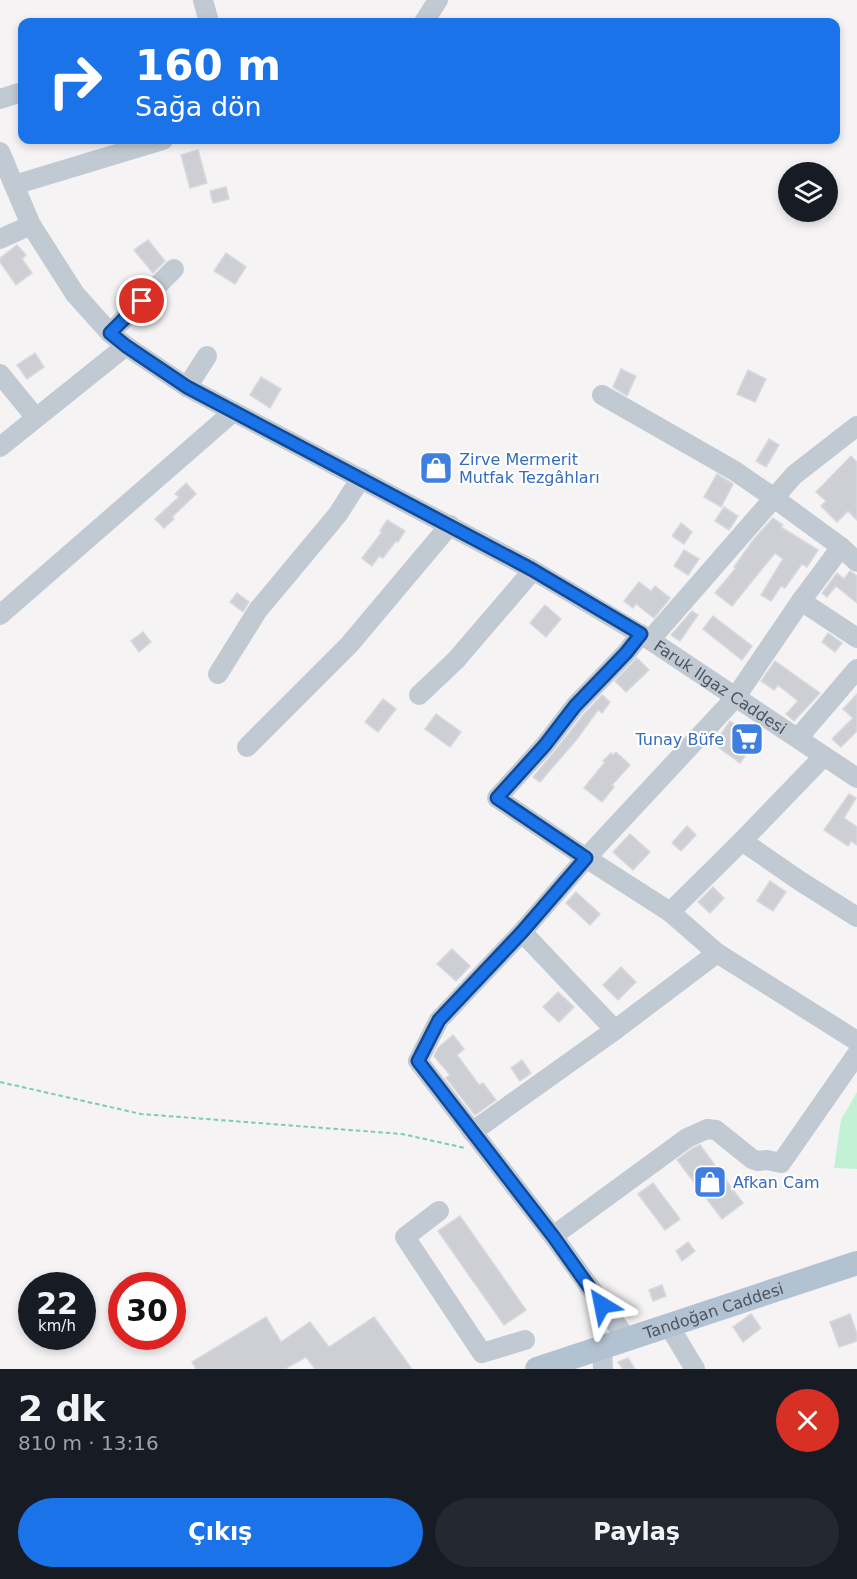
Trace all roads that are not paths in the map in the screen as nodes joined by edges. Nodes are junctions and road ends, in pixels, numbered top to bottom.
1 (203, 0) edge
2 (438, 0) edge
3 (208, 18) edge
4 (427, 18) edge
5 (18, 93) edge
6 (0, 99) edge
7 (150, 144) edge
8 (0, 154) edge
9 (14, 185) junction
10 (31, 225) junction
11 (0, 239) edge
12 (174, 269) dead end
13 (110, 333) junction
14 (126, 346) junction
15 (207, 357) dead end
16 (0, 374) edge
17 (187, 387) junction
18 (602, 395) dead end
19 (233, 411) junction
20 (36, 418) junction
21 (857, 426) edge
22 (0, 447) edge
23 (361, 478) junction
24 (774, 498) junction
25 (450, 525) junction
26 (841, 547) junction
27 (857, 562) edge
28 (531, 569) junction
29 (801, 601) junction
30 (0, 615) edge
31 (646, 637) junction
32 (857, 638) edge
33 (857, 669) edge
34 (218, 674) dead end
35 (419, 695) dead end
36 (735, 698) junction
37 (798, 738) junction
38 (247, 747) dead end
39 (824, 756) junction
40 (857, 778) edge
41 (742, 841) junction
42 (586, 858) junction
43 (670, 912) junction
44 (857, 917) edge
45 (522, 932) junction
46 (717, 952) junction
47 (615, 1030) junction
48 (857, 1041) edge
49 (857, 1054) edge
50 (472, 1132) junction
51 (439, 1211) dead end
52 (553, 1236) junction
53 (857, 1263) edge
54 (669, 1326) junction
55 (627, 1339) junction
56 (525, 1340) dead end
57 (602, 1358) edge
58 (485, 1361) edge
59 (537, 1369) edge
60 (695, 1369) edge

1 - 3 street
2 - 4 street
5 - 6 street
7 - 9 street
8 - 9 street, Faruk Ilgaz Caddesi
9 - 10 street, Faruk Ilgaz Caddesi
10 - 11 street
10 - 13 street, Faruk Ilgaz Caddesi
12 - 13 street
13 - 14 street, Faruk Ilgaz Caddesi
14 - 17 street, Faruk Ilgaz Caddesi
14 - 20 street
15 - 17 street
16 - 20 street
17 - 19 street, Faruk Ilgaz Caddesi
18 - 24 street
19 - 23 street, Faruk Ilgaz Caddesi
19 - 30 street
20 - 22 street
21 - 24 street
23 - 25 street, Faruk Ilgaz Caddesi
23 - 34 street
24 - 26 street
24 - 31 street
25 - 28 street, Faruk Ilgaz Caddesi
25 - 38 street
26 - 27 street
26 - 29 street
28 - 31 street, Faruk Ilgaz Caddesi
28 - 35 street
29 - 32 street
29 - 36 street
31 - 36 street, Faruk Ilgaz Caddesi
31 - 42 street
33 - 37 street
36 - 37 street, Faruk Ilgaz Caddesi
36 - 42 street
37 - 39 street, Faruk Ilgaz Caddesi
39 - 40 street, Faruk Ilgaz Caddesi
39 - 41 street
41 - 43 street
41 - 44 street
42 - 43 street
42 - 45 street
43 - 46 street
45 - 47 street
45 - 50 street
46 - 47 street
46 - 48 street
47 - 50 street
49 - 52 street
50 - 52 street
51 - 58 street
52 - 55 street
53 - 54 main road, Tandoğan Caddesi
54 - 55 main road, Tandoğan Caddesi
54 - 60 street
55 - 57 main road, Tandoğan Caddesi
56 - 58 street
57 - 59 main road, Tandoğan Caddesi

